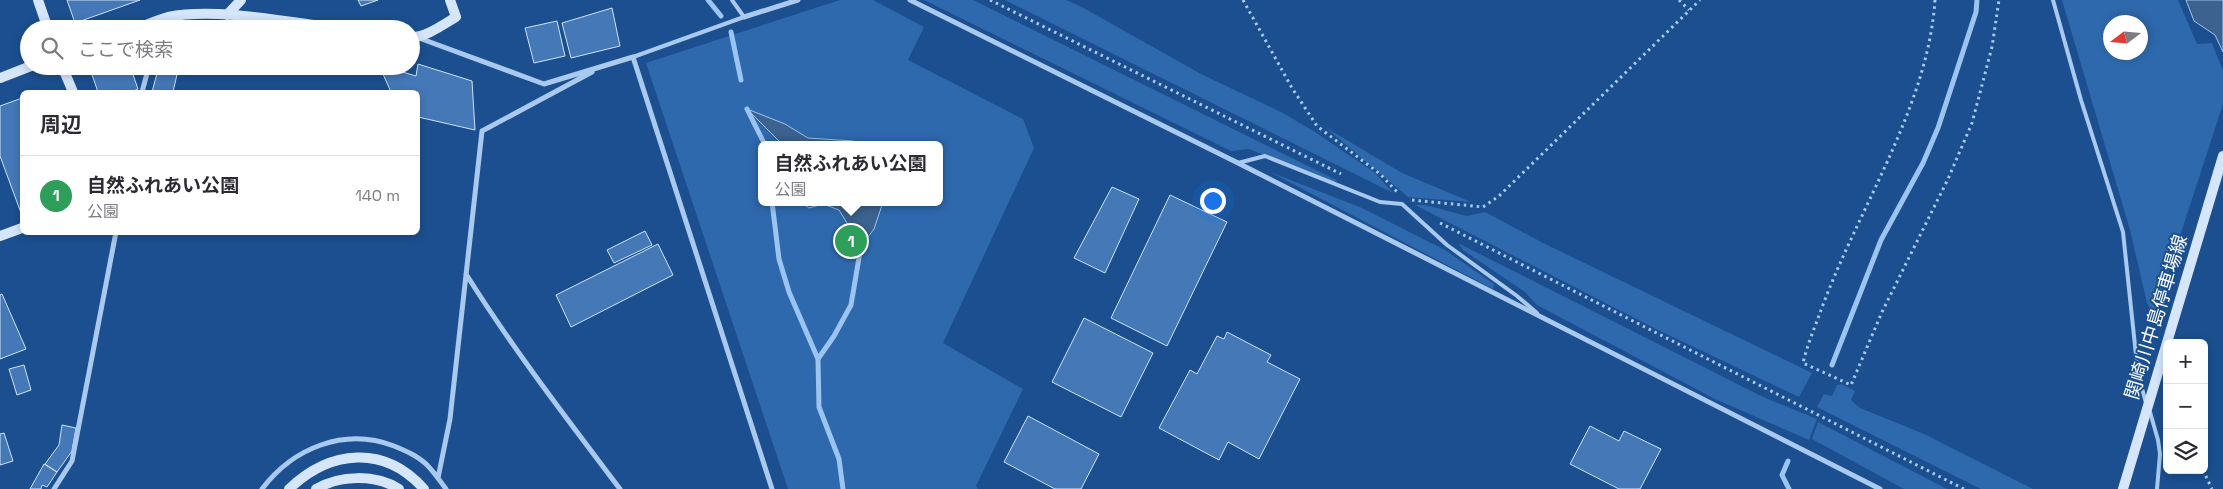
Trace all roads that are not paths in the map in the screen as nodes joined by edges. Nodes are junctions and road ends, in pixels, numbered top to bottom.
1 (38, 0) edge
2 (241, 0) edge
3 (450, 0) edge
4 (732, 0) edge
5 (798, 0) edge
6 (910, 0) edge
7 (2053, 0) edge
8 (227, 15) junction
9 (744, 17) junction
10 (45, 20) edge
11 (176, 20) edge
12 (268, 20) edge
13 (420, 34) edge
14 (420, 39) edge
15 (633, 57) junction
16 (602, 66) junction
17 (20, 70) edge
18 (65, 75) edge
19 (147, 75) edge
20 (0, 78) edge
21 (71, 90) edge
22 (143, 90) edge
23 (2223, 156) edge
24 (1238, 163) junction
25 (20, 229) edge
26 (115, 235) edge
27 (0, 236) edge
28 (466, 273) junction
29 (1540, 316) junction
30 (438, 478) junction
31 (771, 488) edge
32 (54, 489) edge
33 (262, 489) edge
34 (289, 489) edge
35 (316, 489) edge
36 (398, 489) edge
37 (424, 489) edge
38 (446, 489) edge
39 (620, 489) edge
40 (1880, 489) edge
41 (2122, 489) edge
42 (2157, 489) edge

1 - 10 main road
2 - 8 main road
3 - 13 main road
4 - 9 lane
5 - 9 street
6 - 24 street
7 - 42 lane
8 - 11 main road
8 - 12 main road
9 - 15 lane
14 - 16 street
15 - 16 street
15 - 31 street
16 - 28 street
17 - 20 main road
18 - 21 main road
19 - 22 street
23 - 41 main road, 関崎川中島停車場線, bridge
24 - 29 street
24 - 29 lane
25 - 27 main road
26 - 32 street
28 - 30 street
28 - 39 street
29 - 40 street
30 - 33 street
30 - 38 street
34 - 37 main road
35 - 36 main road

